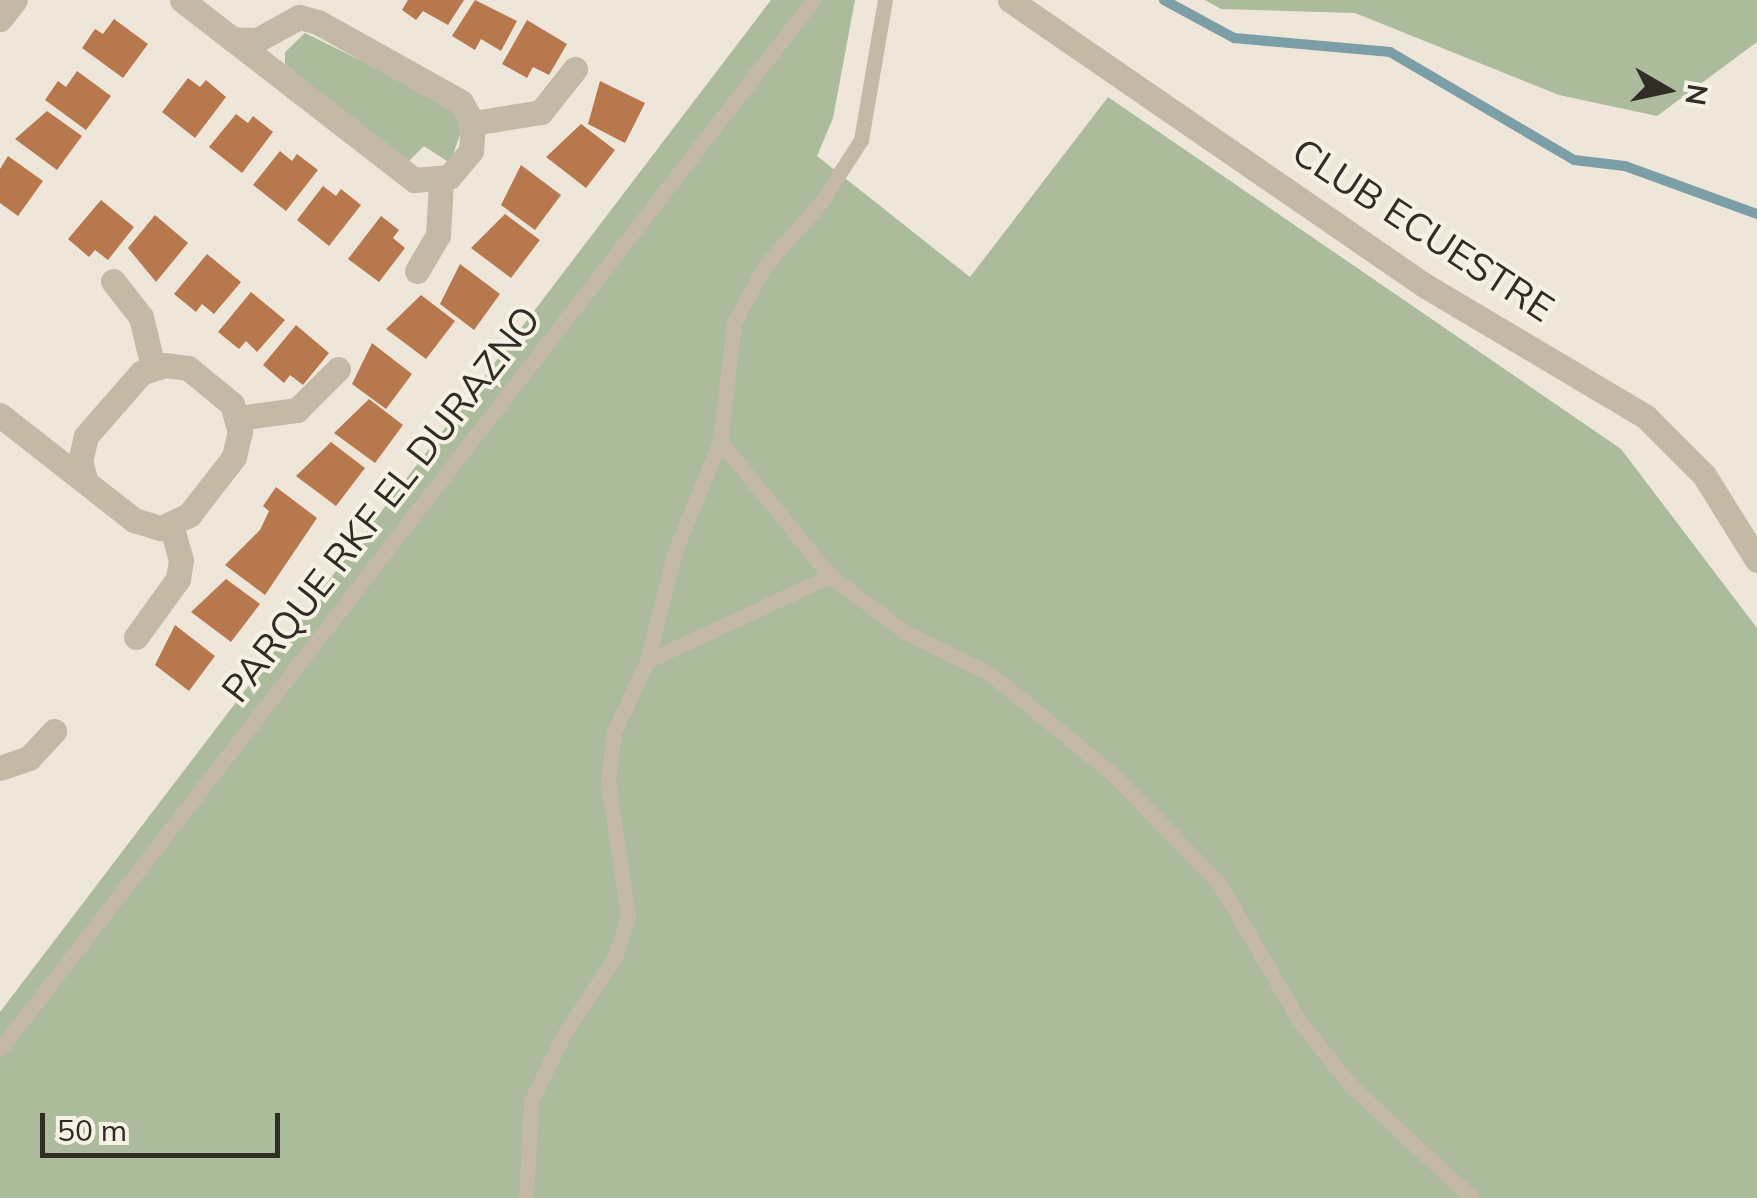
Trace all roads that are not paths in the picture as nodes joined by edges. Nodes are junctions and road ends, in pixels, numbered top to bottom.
1 (15, 0) edge
2 (182, 0) edge
3 (813, 0) edge
4 (884, 0) edge
5 (1010, 0) edge
6 (0, 19) edge
7 (279, 30) junction
8 (234, 40) junction
9 (575, 69) dead end
10 (278, 72) junction
11 (473, 123) junction
12 (441, 181) junction
13 (417, 271) dead end
14 (113, 281) dead end
15 (153, 368) junction
16 (338, 369) dead end
17 (0, 414) edge
18 (239, 418) junction
19 (86, 436) junction
20 (720, 441) junction
21 (38, 444) junction
22 (86, 482) junction
23 (171, 526) junction
24 (1757, 560) edge
25 (830, 576) junction
26 (136, 637) dead end
27 (647, 661) junction
28 (54, 732) dead end
29 (0, 768) edge
30 (0, 1049) edge
31 (526, 1198) edge
32 (1472, 1198) edge

1 - 6 street
2 - 8 street
3 - 30 lane, PARQUE RKF EL DURAZNO
4 - 20 lane
5 - 24 street, CLUB ECUESTRE
7 - 8 street
7 - 10 street
7 - 11 street
8 - 10 street
9 - 11 street
10 - 12 street
11 - 12 street
12 - 13 street
14 - 15 street
15 - 18 street
15 - 19 street
16 - 18 street
17 - 21 street
18 - 23 street
19 - 21 street
19 - 22 street
20 - 25 lane
20 - 27 lane
21 - 22 street
22 - 23 street
23 - 26 street
25 - 27 lane
25 - 32 lane
27 - 31 lane
28 - 29 street

